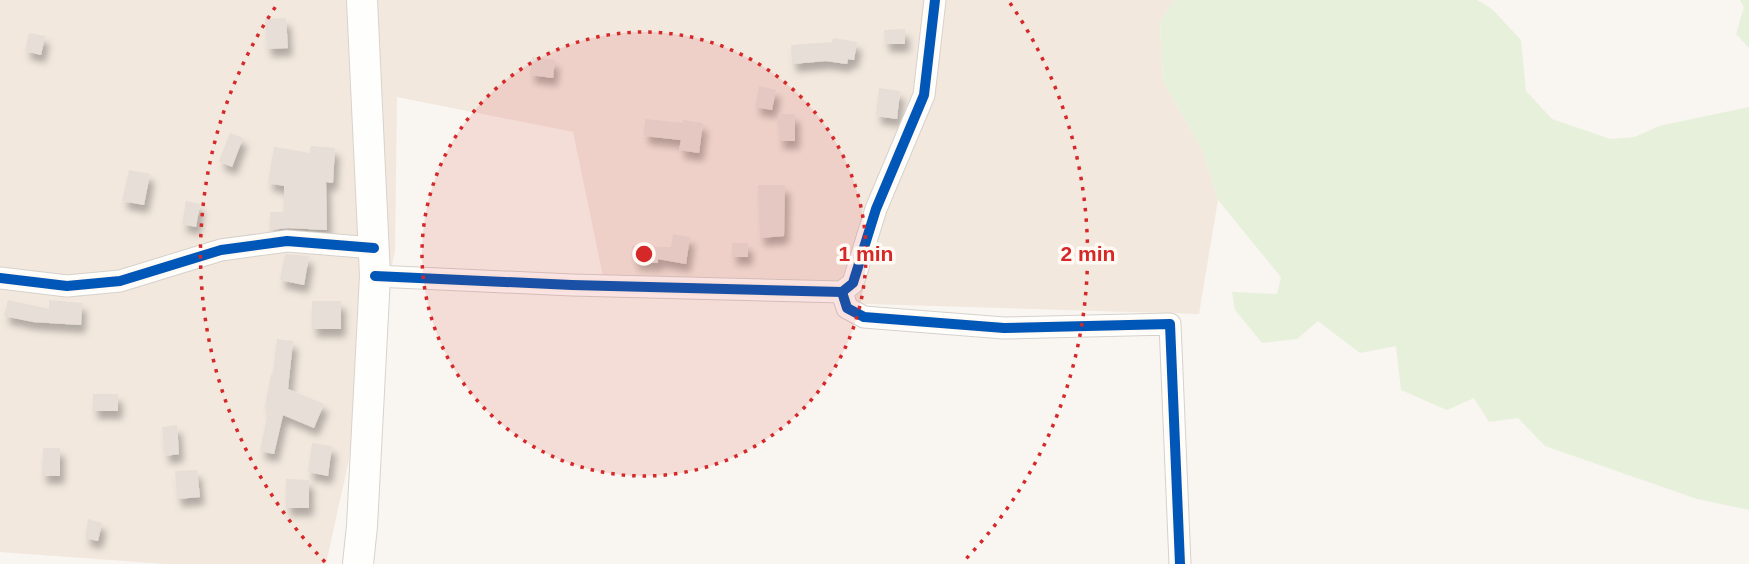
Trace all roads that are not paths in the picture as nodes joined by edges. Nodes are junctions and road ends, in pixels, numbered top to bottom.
1 (362, 0) edge
2 (935, 0) edge
3 (374, 262) junction
4 (0, 278) edge
5 (842, 292) junction
6 (358, 564) edge
7 (1180, 564) edge

1 - 3 main road
2 - 5 street
3 - 4 street
3 - 5 street
3 - 6 main road
5 - 7 street

